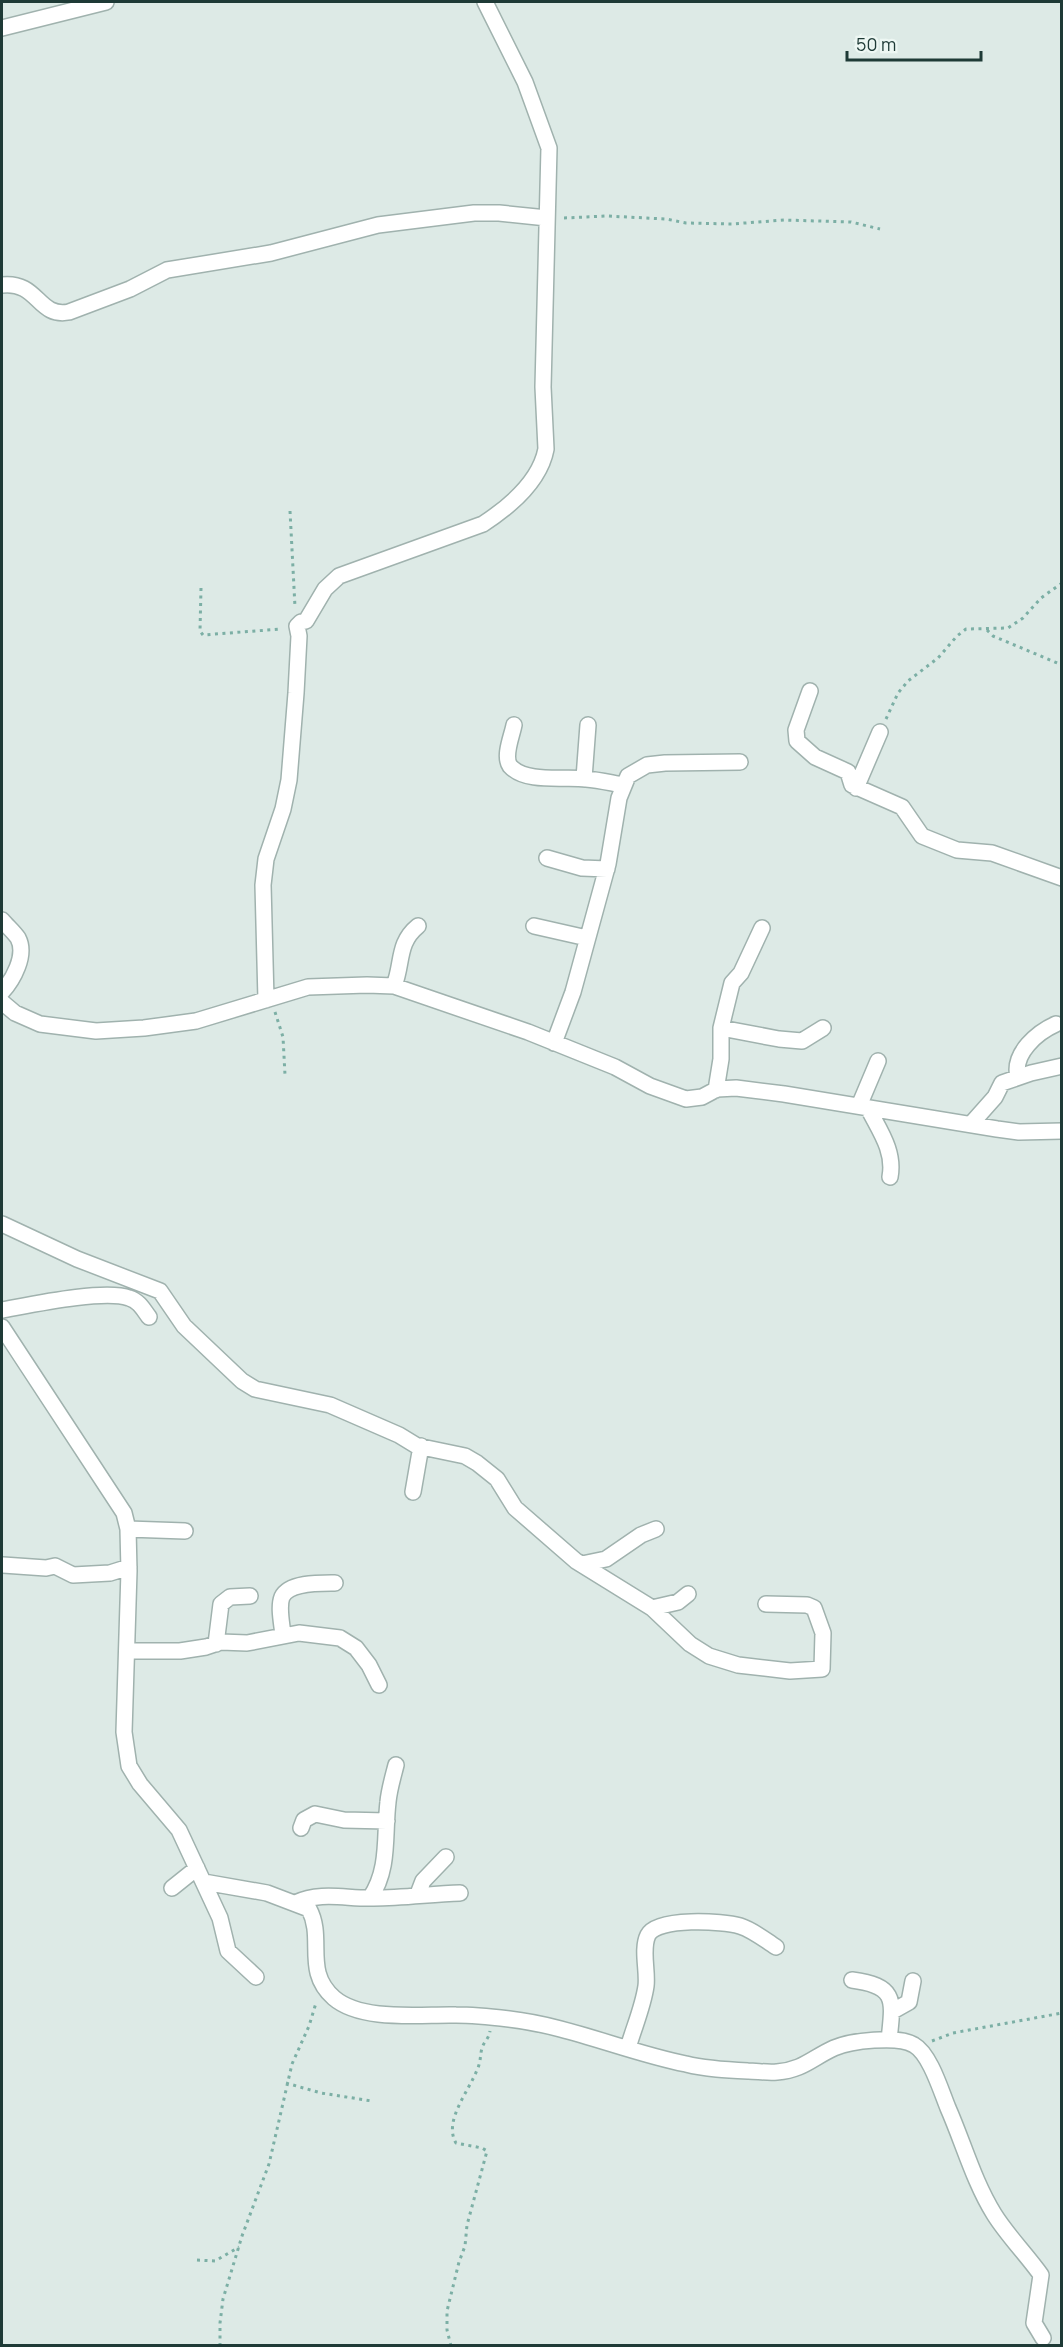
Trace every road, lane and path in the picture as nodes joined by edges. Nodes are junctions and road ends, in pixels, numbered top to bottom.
1 (106, 2) edge
2 (484, 2) edge
3 (2, 28) edge
4 (547, 219) junction
5 (880, 229) dead end
6 (2, 285) edge
7 (290, 511) dead end
8 (1062, 583) edge
9 (201, 588) dead end
10 (299, 624) junction
11 (987, 630) junction
12 (1062, 665) edge
13 (810, 691) dead end
14 (514, 725) dead end
15 (588, 725) dead end
16 (880, 732) joint
17 (740, 762) dead end
18 (584, 778) junction
19 (623, 784) junction
20 (856, 788) junction
21 (547, 858) dead end
22 (607, 869) junction
23 (1062, 878) edge
24 (2, 920) edge
25 (418, 926) dead end
26 (534, 926) dead end
27 (762, 928) dead end
28 (587, 938) junction
29 (394, 986) junction
30 (2, 992) edge
31 (269, 999) junction
32 (2, 1002) edge
33 (1056, 1024) dead end
34 (721, 1028) junction
35 (823, 1028) dead end
36 (554, 1043) junction
37 (878, 1061) dead end
38 (1062, 1066) edge
39 (285, 1075) dead end
40 (1018, 1077) junction
41 (716, 1090) junction
42 (863, 1107) junction
43 (971, 1124) junction
44 (1062, 1131) edge
45 (890, 1177) dead end
46 (2, 1224) edge
47 (2, 1310) edge
48 (149, 1317) dead end
49 (2, 1327) edge
50 (421, 1446) junction
51 (413, 1492) dead end
52 (128, 1529) junction
53 (656, 1529) dead end
54 (184, 1531) dead end
55 (582, 1564) junction
56 (3, 1565) dead end
57 (129, 1567) junction
58 (335, 1582) dead end
59 (688, 1594) dead end
60 (250, 1596) dead end
61 (766, 1604) dead end
62 (652, 1608) junction
63 (283, 1635) junction
64 (216, 1644) junction
65 (128, 1651) junction
66 (379, 1685) dead end
67 (396, 1765) dead end
68 (387, 1821) junction
69 (301, 1828) dead end
70 (446, 1857) dead end
71 (197, 1868) junction
72 (204, 1882) junction
73 (172, 1888) dead end
74 (460, 1893) dead end
75 (418, 1894) junction
76 (370, 1898) junction
77 (295, 1903) junction
78 (776, 1947) dead end
79 (256, 1977) dead end
80 (852, 1980) dead end
81 (913, 1981) dead end
82 (321, 1982) junction
83 (893, 2012) junction
84 (1062, 2013) edge
85 (489, 2017) junction
86 (889, 2040) junction
87 (913, 2044) junction
88 (628, 2048) junction
89 (286, 2083) junction
90 (372, 2101) dead end
91 (239, 2247) junction
92 (197, 2260) dead end
93 (1043, 2338) dead end
94 (220, 2346) edge
95 (451, 2346) edge

1 - 3 street
2 - 4 street
4 - 5 path
4 - 6 street
4 - 10 street
7 - 10 path
8 - 11 path
9 - 10 path
10 - 31 street
11 - 12 path
11 - 16 path
13 - 20 street
14 - 18 street
15 - 18 street
16 - 20 street
17 - 19 street
18 - 19 street
19 - 22 street
20 - 23 street
21 - 22 street
22 - 28 street
24 - 30 street
25 - 29 street
26 - 28 street
27 - 34 street
28 - 36 street
29 - 31 street
29 - 36 street
31 - 32 street
31 - 39 path
33 - 40 street
34 - 35 street
34 - 41 street
36 - 41 street
37 - 42 street
38 - 40 street
40 - 43 street
41 - 42 street
42 - 43 street
42 - 45 street
43 - 44 street
46 - 50 street
47 - 48 street
49 - 52 street
50 - 51 street
50 - 55 street
52 - 54 street
52 - 57 street
53 - 55 street
55 - 62 street
56 - 57 street
57 - 65 street
58 - 63 street
59 - 62 street
60 - 64 street
61 - 62 street
63 - 64 street
63 - 66 street
64 - 65 street
65 - 71 street
67 - 68 street
68 - 69 street
68 - 76 street
70 - 75 street
71 - 72 street
71 - 73 street
72 - 77 street
72 - 79 street
74 - 75 street
75 - 76 street
76 - 77 street
77 - 82 street
78 - 88 street
80 - 83 street
81 - 83 street
82 - 85 street
82 - 89 path
83 - 86 street
84 - 87 path
85 - 88 street
85 - 95 path
86 - 87 street
86 - 88 street
87 - 93 street
89 - 90 path
89 - 91 path
91 - 92 path
91 - 94 path

